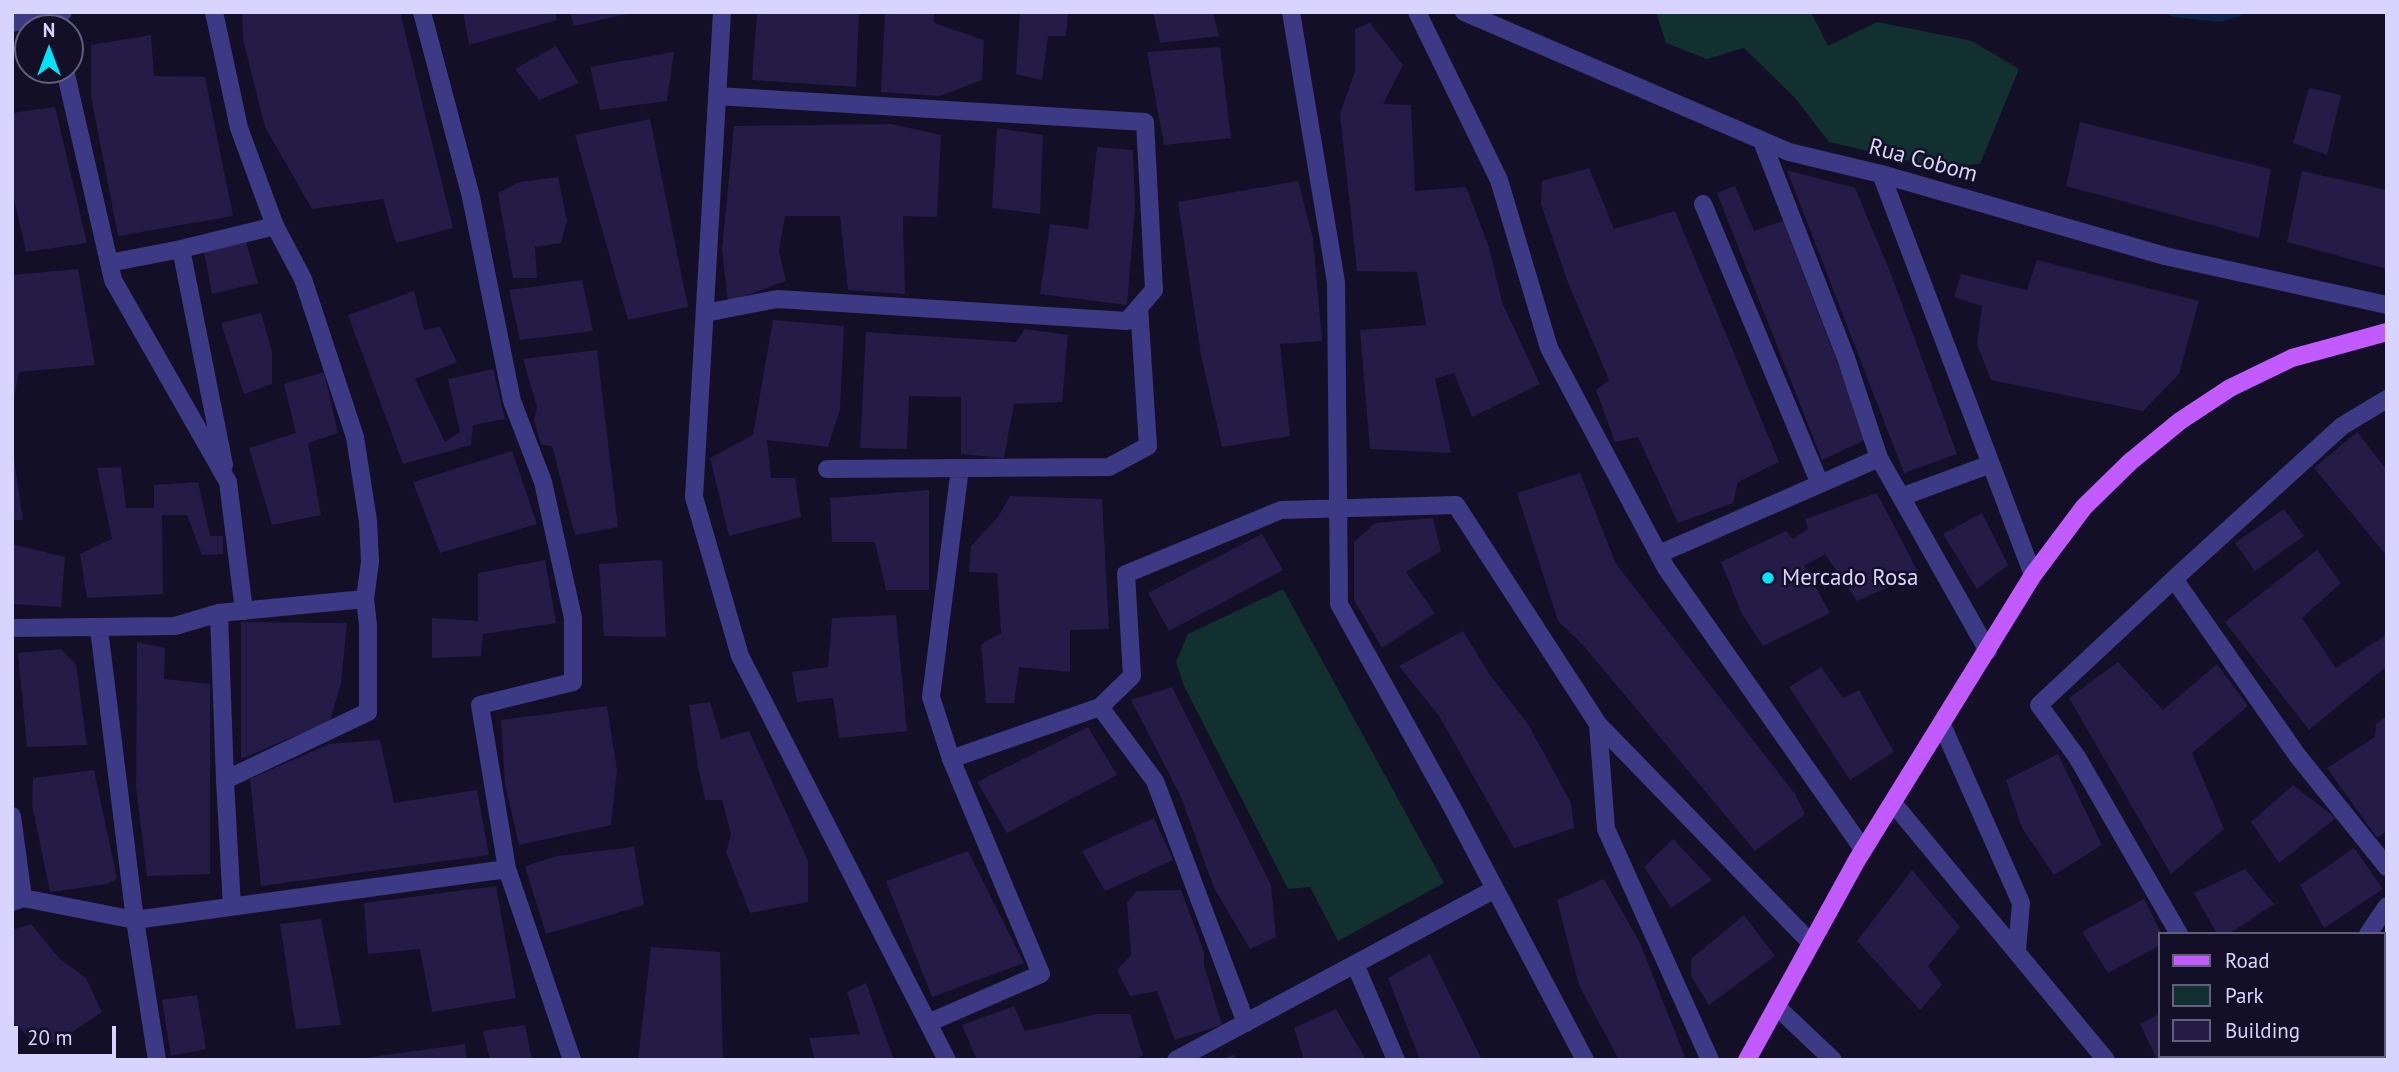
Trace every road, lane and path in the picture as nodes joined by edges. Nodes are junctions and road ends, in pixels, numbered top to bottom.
1 (215, 12) edge
2 (422, 12) edge
3 (722, 12) edge
4 (1291, 12) edge
5 (1417, 12) edge
6 (1464, 12) edge
7 (68, 84) edge
8 (717, 96) junction
9 (1762, 141) junction
10 (1881, 174) junction
11 (1703, 204) dead end
12 (275, 226) junction
13 (181, 249) junction
14 (109, 262) junction
15 (2387, 305) edge
16 (1139, 307) junction
17 (705, 313) junction
18 (2387, 332) edge
19 (2387, 399) edge
20 (1879, 458) junction
21 (1991, 464) junction
22 (960, 468) junction
23 (827, 469) dead end
24 (228, 482) junction
25 (1821, 484) junction
26 (1901, 497) junction
27 (1339, 507) junction
28 (1659, 554) junction
29 (2033, 575) junction
30 (2174, 579) junction
31 (365, 599) junction
32 (244, 611) junction
33 (219, 613) junction
34 (12, 628) edge
35 (99, 628) junction
36 (1988, 652) junction
37 (1100, 707) junction
38 (1598, 724) junction
39 (1942, 725) junction
40 (951, 760) junction
41 (225, 780) junction
42 (1893, 803) junction
43 (12, 816) edge
44 (1863, 849) junction
45 (2387, 867) edge
46 (507, 869) junction
47 (1495, 889) junction
48 (18, 900) edge
49 (2387, 906) edge
50 (232, 907) junction
51 (135, 919) junction
52 (2178, 932) edge
53 (2369, 932) edge
54 (1811, 943) junction
55 (2017, 950) junction
56 (1355, 964) junction
57 (1777, 1007) junction
58 (928, 1023) junction
59 (1246, 1023) junction
60 (157, 1060) edge
61 (572, 1060) edge
62 (947, 1060) edge
63 (1176, 1060) edge
64 (1396, 1060) edge
65 (1584, 1060) edge
66 (1710, 1060) edge
67 (1746, 1060) edge
68 (1833, 1060) edge
69 (2106, 1060) edge

1 - 12 street
2 - 46 street
3 - 8 street
4 - 27 street
5 - 28 street
6 - 9 street, Rua Cobom
7 - 14 street
8 - 16 street
8 - 17 street
9 - 10 street, Rua Cobom
9 - 20 street
10 - 15 street, Rua Cobom
10 - 21 street
11 - 25 street
12 - 13 street
12 - 31 street
13 - 14 street
13 - 24 street
14 - 24 street
16 - 17 street
16 - 22 street
17 - 58 street
18 - 29 main road
19 - 30 street
20 - 25 street
20 - 26 street
21 - 26 street
21 - 29 street
22 - 23 street
22 - 40 street
24 - 32 street
25 - 28 street
26 - 36 street
27 - 37 street
27 - 38 street
27 - 47 street
28 - 44 street
29 - 36 main road
30 - 45 street
30 - 52 street
31 - 32 street
31 - 41 street
32 - 33 street
33 - 35 street
33 - 41 street
34 - 35 street
35 - 51 street
36 - 39 main road
37 - 40 street
37 - 59 street
38 - 54 street
38 - 66 street
39 - 42 main road
39 - 55 street
40 - 58 street
41 - 50 street
42 - 44 main road
42 - 55 street
43 - 48 street
44 - 54 main road
46 - 50 street
46 - 61 street
47 - 56 street
47 - 65 street
48 - 51 street
49 - 53 street
50 - 51 street
51 - 60 street
54 - 57 main road
55 - 69 street
56 - 59 street
56 - 64 street
57 - 67 main road
57 - 68 street
58 - 62 street
59 - 63 street

